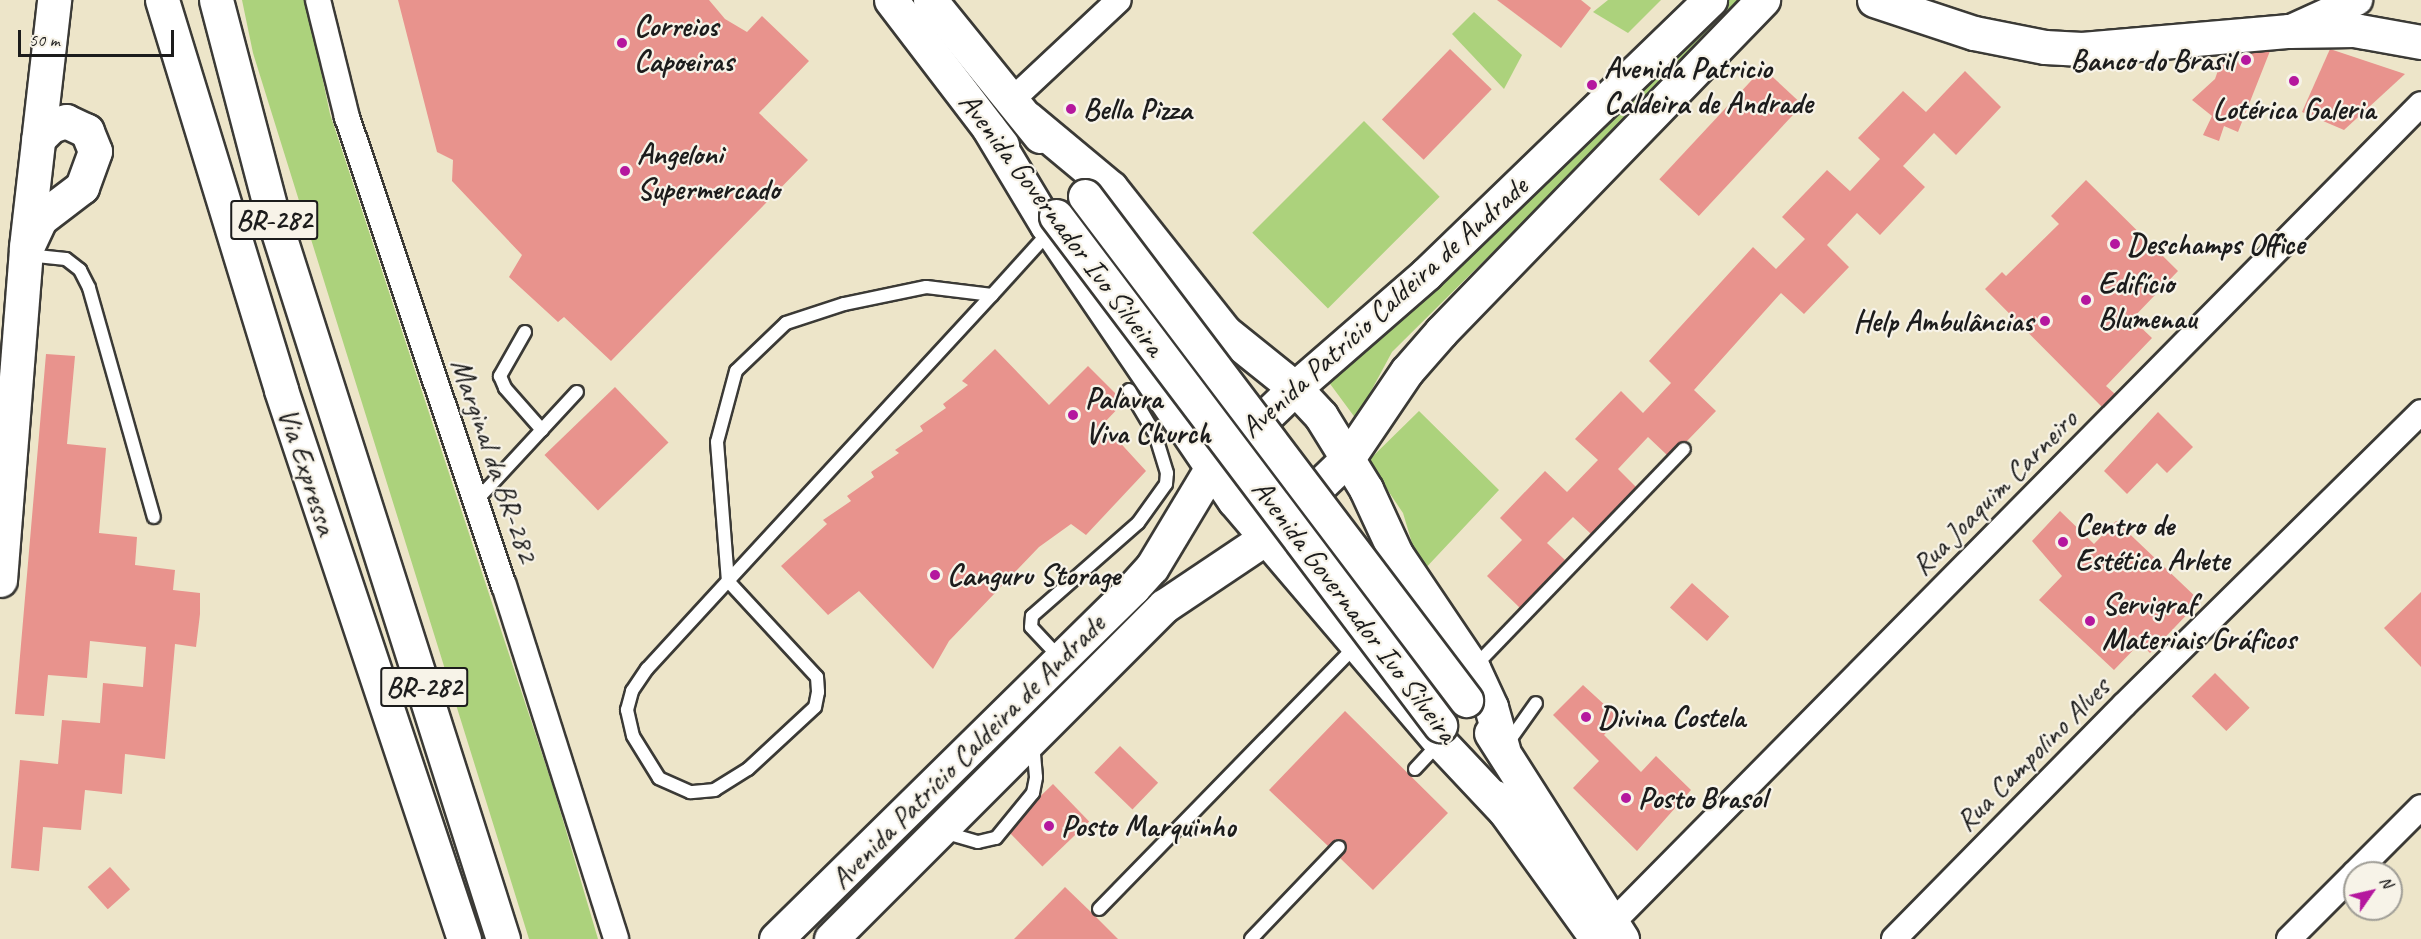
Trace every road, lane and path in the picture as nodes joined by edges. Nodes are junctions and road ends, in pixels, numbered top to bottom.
1 (54, 0) edge
2 (144, 0) edge
3 (162, 0) edge
4 (216, 0) edge
5 (318, 0) edge
6 (891, 0) edge
7 (930, 0) edge
8 (1119, 0) edge
9 (1710, 0) edge
10 (1763, 0) edge
11 (2357, 0) edge
12 (2377, 0) edge
13 (1882, 1) edge
14 (2289, 32) junction
15 (2374, 33) junction
16 (2421, 42) edge
17 (2421, 105) edge
18 (1020, 109) junction
19 (38, 140) junction
20 (214, 169) junction
21 (1053, 223) junction
22 (26, 251) junction
23 (992, 295) junction
24 (525, 332) dead end
25 (1295, 388) junction
26 (1129, 390) dead end
27 (577, 392) dead end
28 (2421, 412) edge
29 (6, 422) edge
30 (542, 429) junction
31 (1684, 449) dead end
32 (1348, 458) junction
33 (1211, 469) junction
34 (475, 502) junction
35 (154, 517) dead end
36 (1264, 539) junction
37 (0, 580) edge
38 (728, 581) junction
39 (1358, 644) junction
40 (1061, 659) junction
41 (1473, 668) junction
42 (1536, 703) dead end
43 (1440, 733) junction
44 (1032, 735) junction
45 (1503, 749) junction
46 (1415, 769) dead end
47 (2421, 807) edge
48 (940, 831) junction
49 (1340, 847) dead end
50 (2367, 861) edge
51 (2343, 885) edge
52 (1099, 909) dead end
53 (1603, 935) edge
54 (464, 939) edge
55 (503, 939) edge
56 (616, 939) edge
57 (776, 939) edge
58 (831, 939) edge
59 (1251, 939) edge
60 (1894, 939) edge
61 (2289, 939) edge

1 - 19 main road
2 - 20 main road
3 - 20 main road, Via Expressa / BR-282
4 - 55 main road, Via Expressa / BR-282
5 - 34 street, Marginal da BR-282
6 - 21 main road, Avenida Governador Ivo Silveira
7 - 18 main road, Avenida Governador Ivo Silveira
8 - 18 street
9 - 25 main road, Avenida Patrício Caldeira de Andrade
10 - 32 main road, Avenida Patrício Caldeira de Andrade
11 - 14 street
12 - 15 street
13 - 14 main road
14 - 15 main road
15 - 16 main road
17 - 53 street, Rua Joaquim Carneiro
18 - 25 main road
18 - 45 main road, Avenida Governador Ivo Silveira, bridge
19 - 22 main road
19 - 22 main road
20 - 54 main road, Via Expressa / BR-282
21 - 23 lane
21 - 33 main road
21 - 43 main road, Avenida Governador Ivo Silveira, bridge
22 - 29 main road
22 - 35 lane
23 - 38 lane
23 - 38 lane
24 - 30 lane
25 - 32 main road
25 - 33 main road, Avenida Patrício Caldeira de Andrade
26 - 40 lane
27 - 30 lane
28 - 60 street, Rua Campolino Alves
29 - 37 main road
30 - 34 lane
31 - 41 lane
32 - 36 main road, Avenida Patrício Caldeira de Andrade
32 - 41 main road
33 - 36 main road
33 - 40 main road, Avenida Patrício Caldeira de Andrade
34 - 56 street, Marginal da BR-282
36 - 39 main road
36 - 44 main road, Avenida Patrício Caldeira de Andrade
38 - 38 lane
39 - 43 main road
39 - 52 lane
40 - 57 main road, Avenida Patrício Caldeira de Andrade
41 - 45 main road
42 - 45 lane
43 - 46 lane
43 - 53 main road, Avenida Governador Ivo Silveira
44 - 48 main road, Avenida Patrício Caldeira de Andrade
44 - 48 lane
45 - 53 main road, Avenida Governador Ivo Silveira
47 - 50 street
48 - 58 main road, Avenida Patrício Caldeira de Andrade
49 - 59 lane
51 - 61 street

